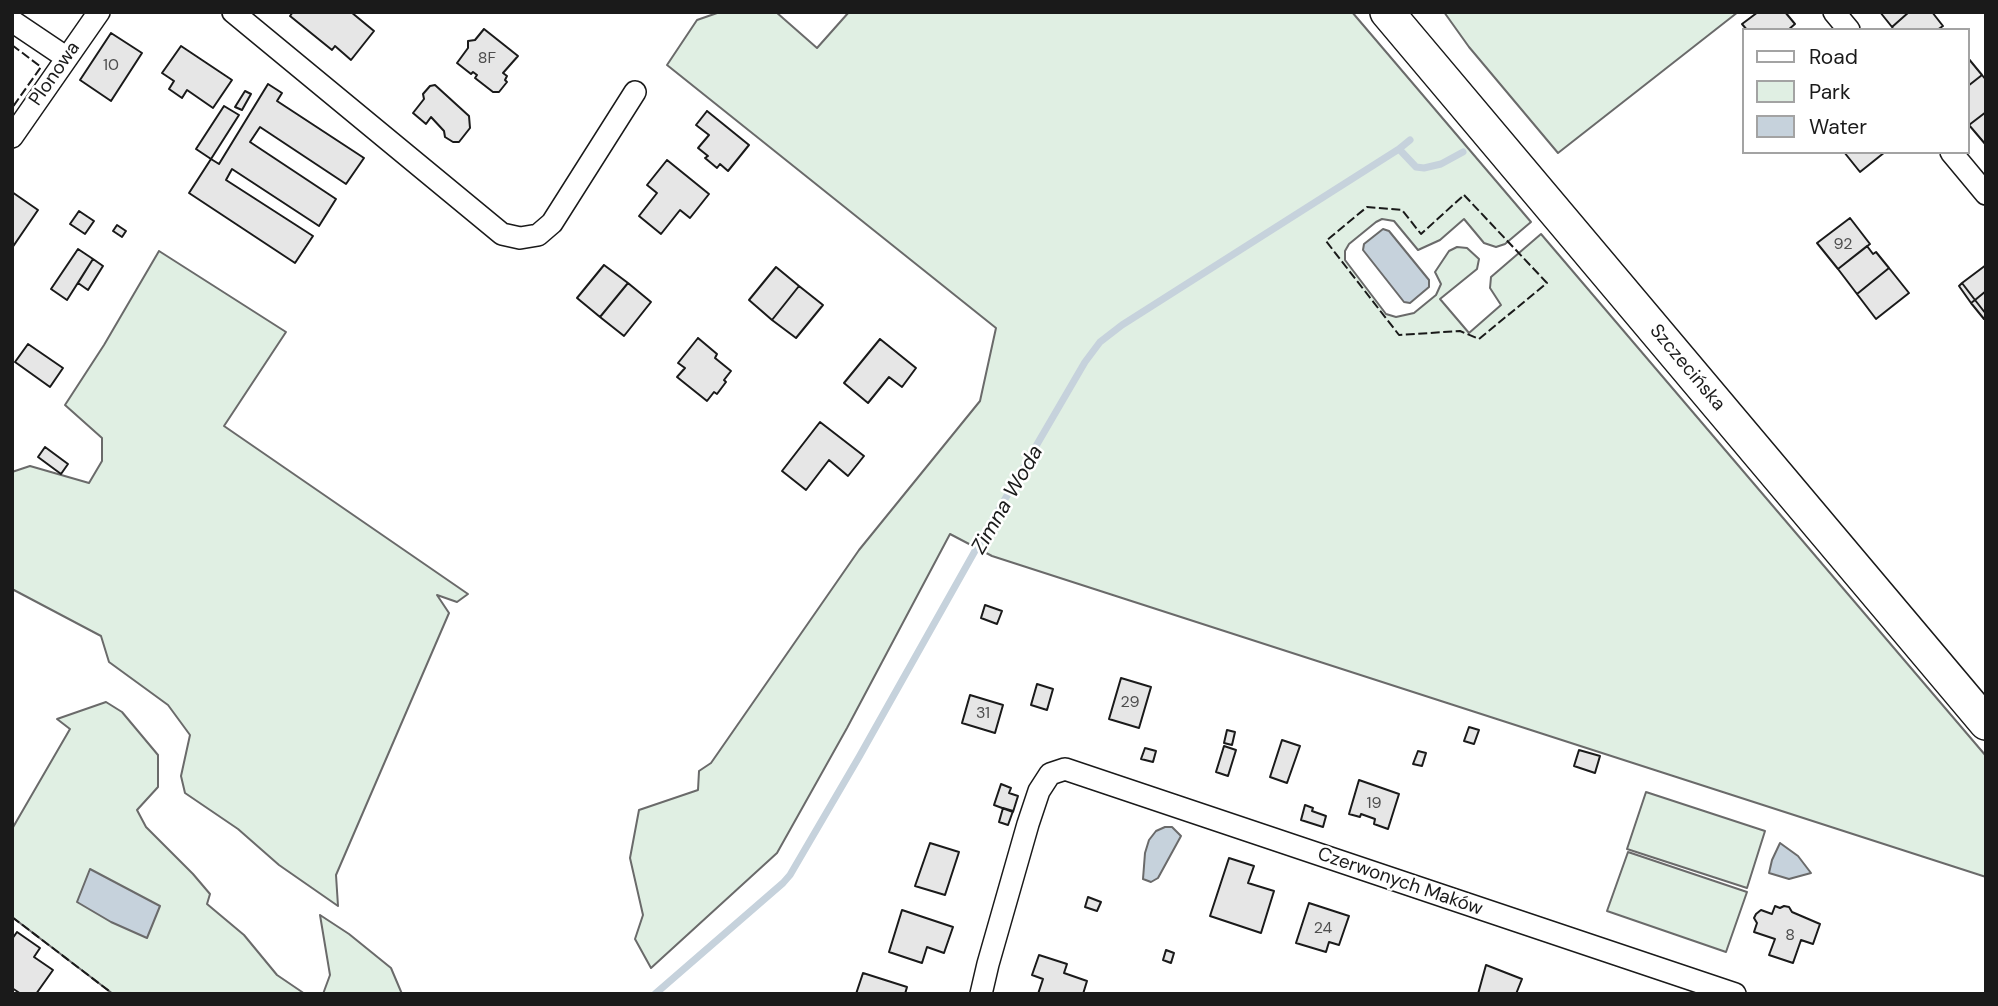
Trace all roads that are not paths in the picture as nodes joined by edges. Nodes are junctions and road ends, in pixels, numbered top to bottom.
1 (99, 12) edge
2 (233, 12) edge
3 (1387, 12) edge
4 (1834, 12) edge
5 (12, 20) edge
6 (1847, 28) edge
7 (67, 58) junction
8 (635, 92) dead end
9 (12, 136) edge
10 (1953, 154) edge
11 (1986, 194) edge
12 (1986, 723) edge
13 (981, 994) edge
14 (1734, 994) edge

1 - 7 street, Plonowa
2 - 8 street
3 - 12 main road, Szczecińska
4 - 6 street
5 - 7 street
7 - 9 street, Plonowa
10 - 11 street
13 - 14 street, Czerwonych Maków

